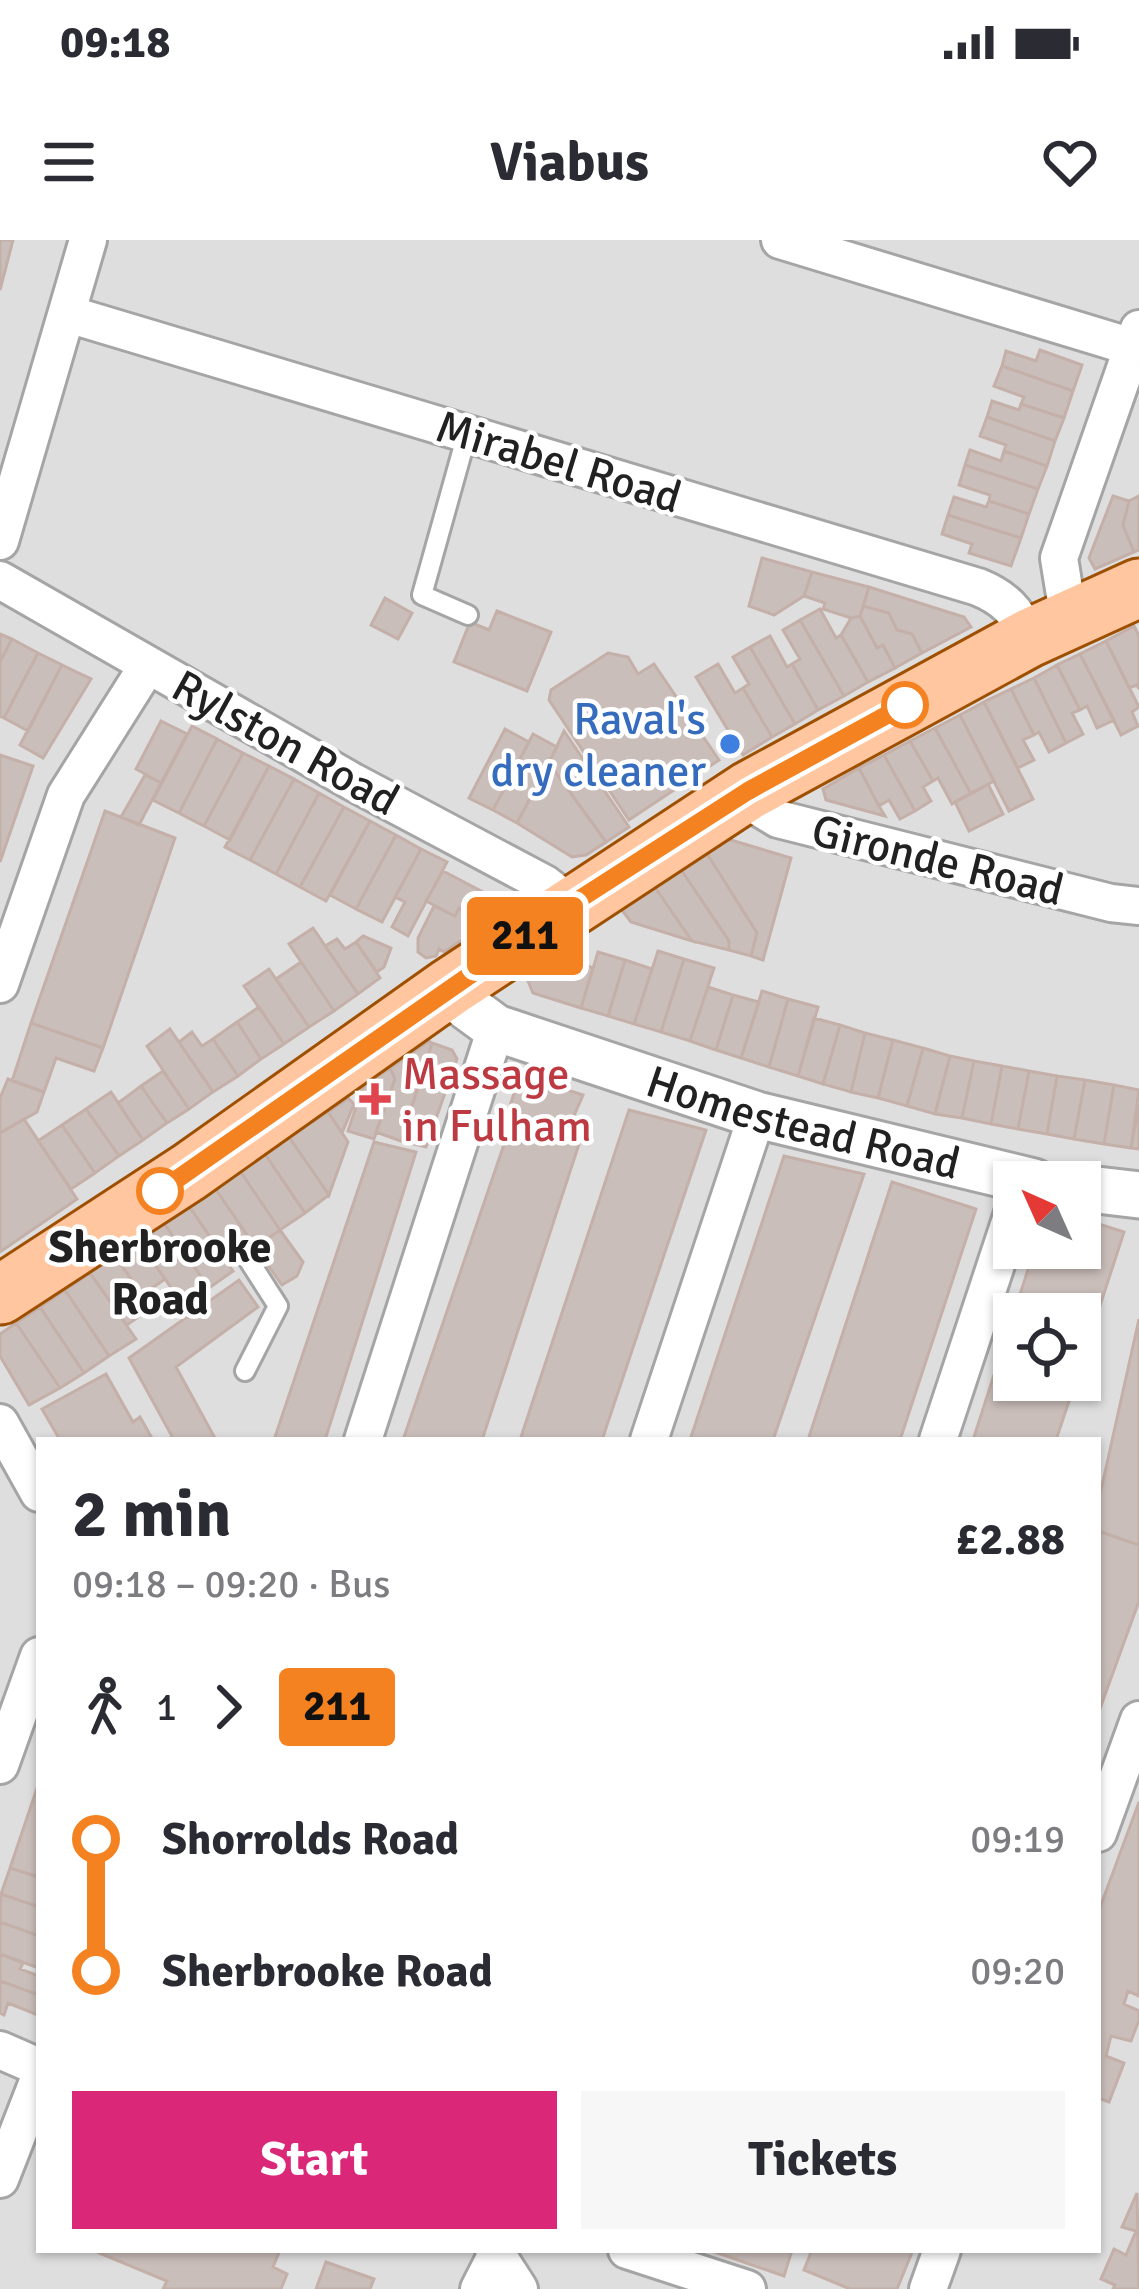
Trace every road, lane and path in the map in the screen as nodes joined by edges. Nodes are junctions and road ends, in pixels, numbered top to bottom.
1 (88, 240) edge
2 (780, 240) edge
3 (68, 314) junction
4 (1136, 338) edge
5 (467, 434) junction
6 (0, 541) edge
7 (0, 580) edge
8 (1139, 588) edge
9 (468, 615) dead end
10 (1053, 627) junction
11 (148, 665) junction
12 (748, 791) junction
13 (572, 904) junction
14 (1139, 906) edge
15 (0, 985) edge
16 (450, 987) junction
17 (496, 1028) junction
18 (757, 1115) junction
19 (993, 1173) edge
20 (1101, 1190) edge
21 (1139, 1195) edge
22 (246, 1256) dead end
23 (995, 1269) edge
24 (0, 1295) edge
25 (245, 1371) dead end
26 (0, 1423) edge
27 (365, 1437) edge
28 (650, 1437) edge
29 (939, 1437) edge
30 (36, 1488) edge
31 (36, 1664) edge
32 (1139, 1720) edge
33 (0, 1765) edge
34 (1101, 1824) edge
35 (0, 2050) edge
36 (36, 2066) edge
37 (36, 2087) edge
38 (0, 2179) edge
39 (495, 2253) edge
40 (498, 2253) edge
41 (941, 2253) edge
42 (668, 2256) edge
43 (479, 2289) edge
44 (519, 2289) edge
45 (747, 2289) edge
46 (928, 2289) edge

1 - 3 street
2 - 4 street
3 - 5 street, Mirabel Road
3 - 6 street
4 - 10 street
5 - 9 lane
5 - 10 street, Mirabel Road
7 - 11 street, Rylston Road
8 - 10 main road
10 - 12 main road
11 - 13 street, Rylston Road
11 - 15 street
12 - 13 main road
12 - 14 street, Gironde Road
13 - 16 main road
16 - 17 street, Homestead Road
16 - 24 main road
17 - 18 street, Homestead Road
17 - 27 street
18 - 19 street, Homestead Road
18 - 28 street
20 - 21 street
22 - 25 lane
23 - 29 street
26 - 30 street
31 - 33 street
32 - 34 street
35 - 36 street
37 - 38 street
39 - 43 street
40 - 44 street
41 - 46 street
42 - 45 street

